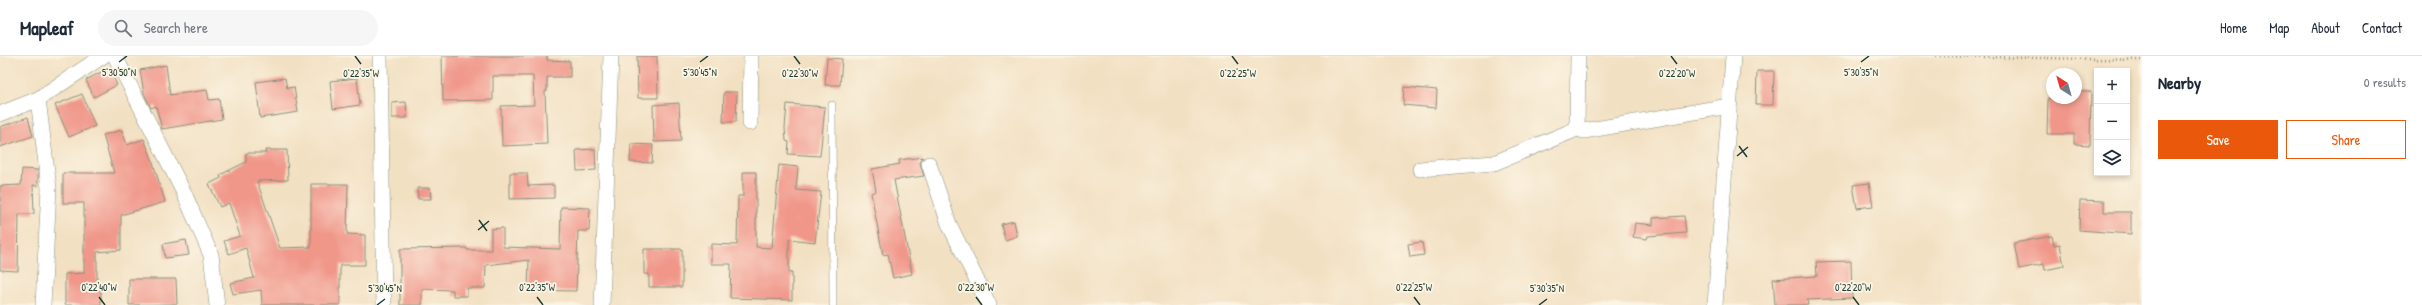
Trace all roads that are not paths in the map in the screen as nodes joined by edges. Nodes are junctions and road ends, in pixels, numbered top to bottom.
1 (103, 56) edge
2 (116, 56) edge
3 (380, 56) edge
4 (611, 56) edge
5 (751, 56) edge
6 (1578, 56) edge
7 (1733, 56) edge
8 (38, 99) junction
9 (832, 105) dead end
10 (1729, 106) junction
11 (0, 114) edge
12 (750, 123) dead end
13 (1577, 129) junction
14 (929, 164) dead end
15 (1420, 169) dead end
16 (43, 305) edge
17 (217, 305) edge
18 (384, 305) edge
19 (602, 305) edge
20 (833, 305) edge
21 (990, 305) edge
22 (1715, 305) edge

1 - 8 street
2 - 17 street
3 - 18 street
4 - 19 street
5 - 12 street
6 - 13 street
7 - 10 street
8 - 11 street
8 - 16 street
9 - 20 lane
10 - 13 street
10 - 22 street
13 - 15 street
14 - 21 street

